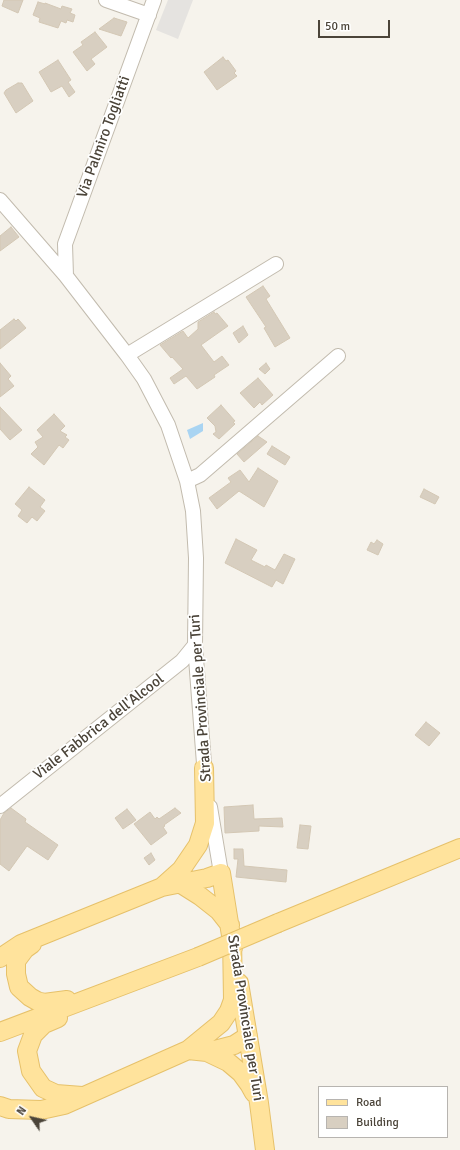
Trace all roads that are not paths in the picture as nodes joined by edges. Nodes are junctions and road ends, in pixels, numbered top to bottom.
1 (106, 0) edge
2 (154, 0) edge
3 (148, 15) junction
4 (0, 200) edge
5 (37, 242) junction
6 (65, 244) junction
7 (276, 264) dead end
8 (66, 276) junction
9 (127, 355) junction
10 (338, 356) dead end
11 (187, 481) junction
12 (195, 645) junction
13 (204, 768) junction
14 (0, 806) edge
15 (460, 848) edge
16 (221, 874) junction
17 (181, 877) junction
18 (231, 931) junction
19 (38, 938) junction
20 (0, 958) edge
21 (118, 988) junction
22 (0, 1032) edge
23 (248, 1036) junction
24 (207, 1043) junction
25 (87, 1096) junction
26 (259, 1103) junction
27 (0, 1106) edge
28 (265, 1150) edge

1 - 3 street
2 - 3 street, Via Palmiro Togliatti
3 - 6 street, Via Palmiro Togliatti
4 - 5 street, Strada Provinciale per Turi
5 - 6 street
5 - 8 street, Strada Provinciale per Turi
6 - 8 street, Via Palmiro Togliatti
7 - 9 street
8 - 9 street, Strada Provinciale per Turi
9 - 11 street, Strada Provinciale per Turi
10 - 11 street
11 - 12 street, Strada Provinciale per Turi
12 - 13 street, Strada Provinciale per Turi
12 - 14 street, Viale Fabbrica dell'Alcool
13 - 16 street, Strada Provinciale per Turi
13 - 17 main road
15 - 21 main road, bridge
16 - 17 main road
16 - 18 main road, Strada Provinciale per Turi
17 - 18 main road
17 - 19 main road
18 - 23 main road, Strada Provinciale per Turi
18 - 24 main road
19 - 20 main road
19 - 21 main road
21 - 22 main road
21 - 25 main road
23 - 24 main road
23 - 26 main road, Strada Provinciale per Turi
24 - 25 main road
24 - 26 main road
25 - 27 main road
26 - 28 main road, Strada Provinciale per Turi

